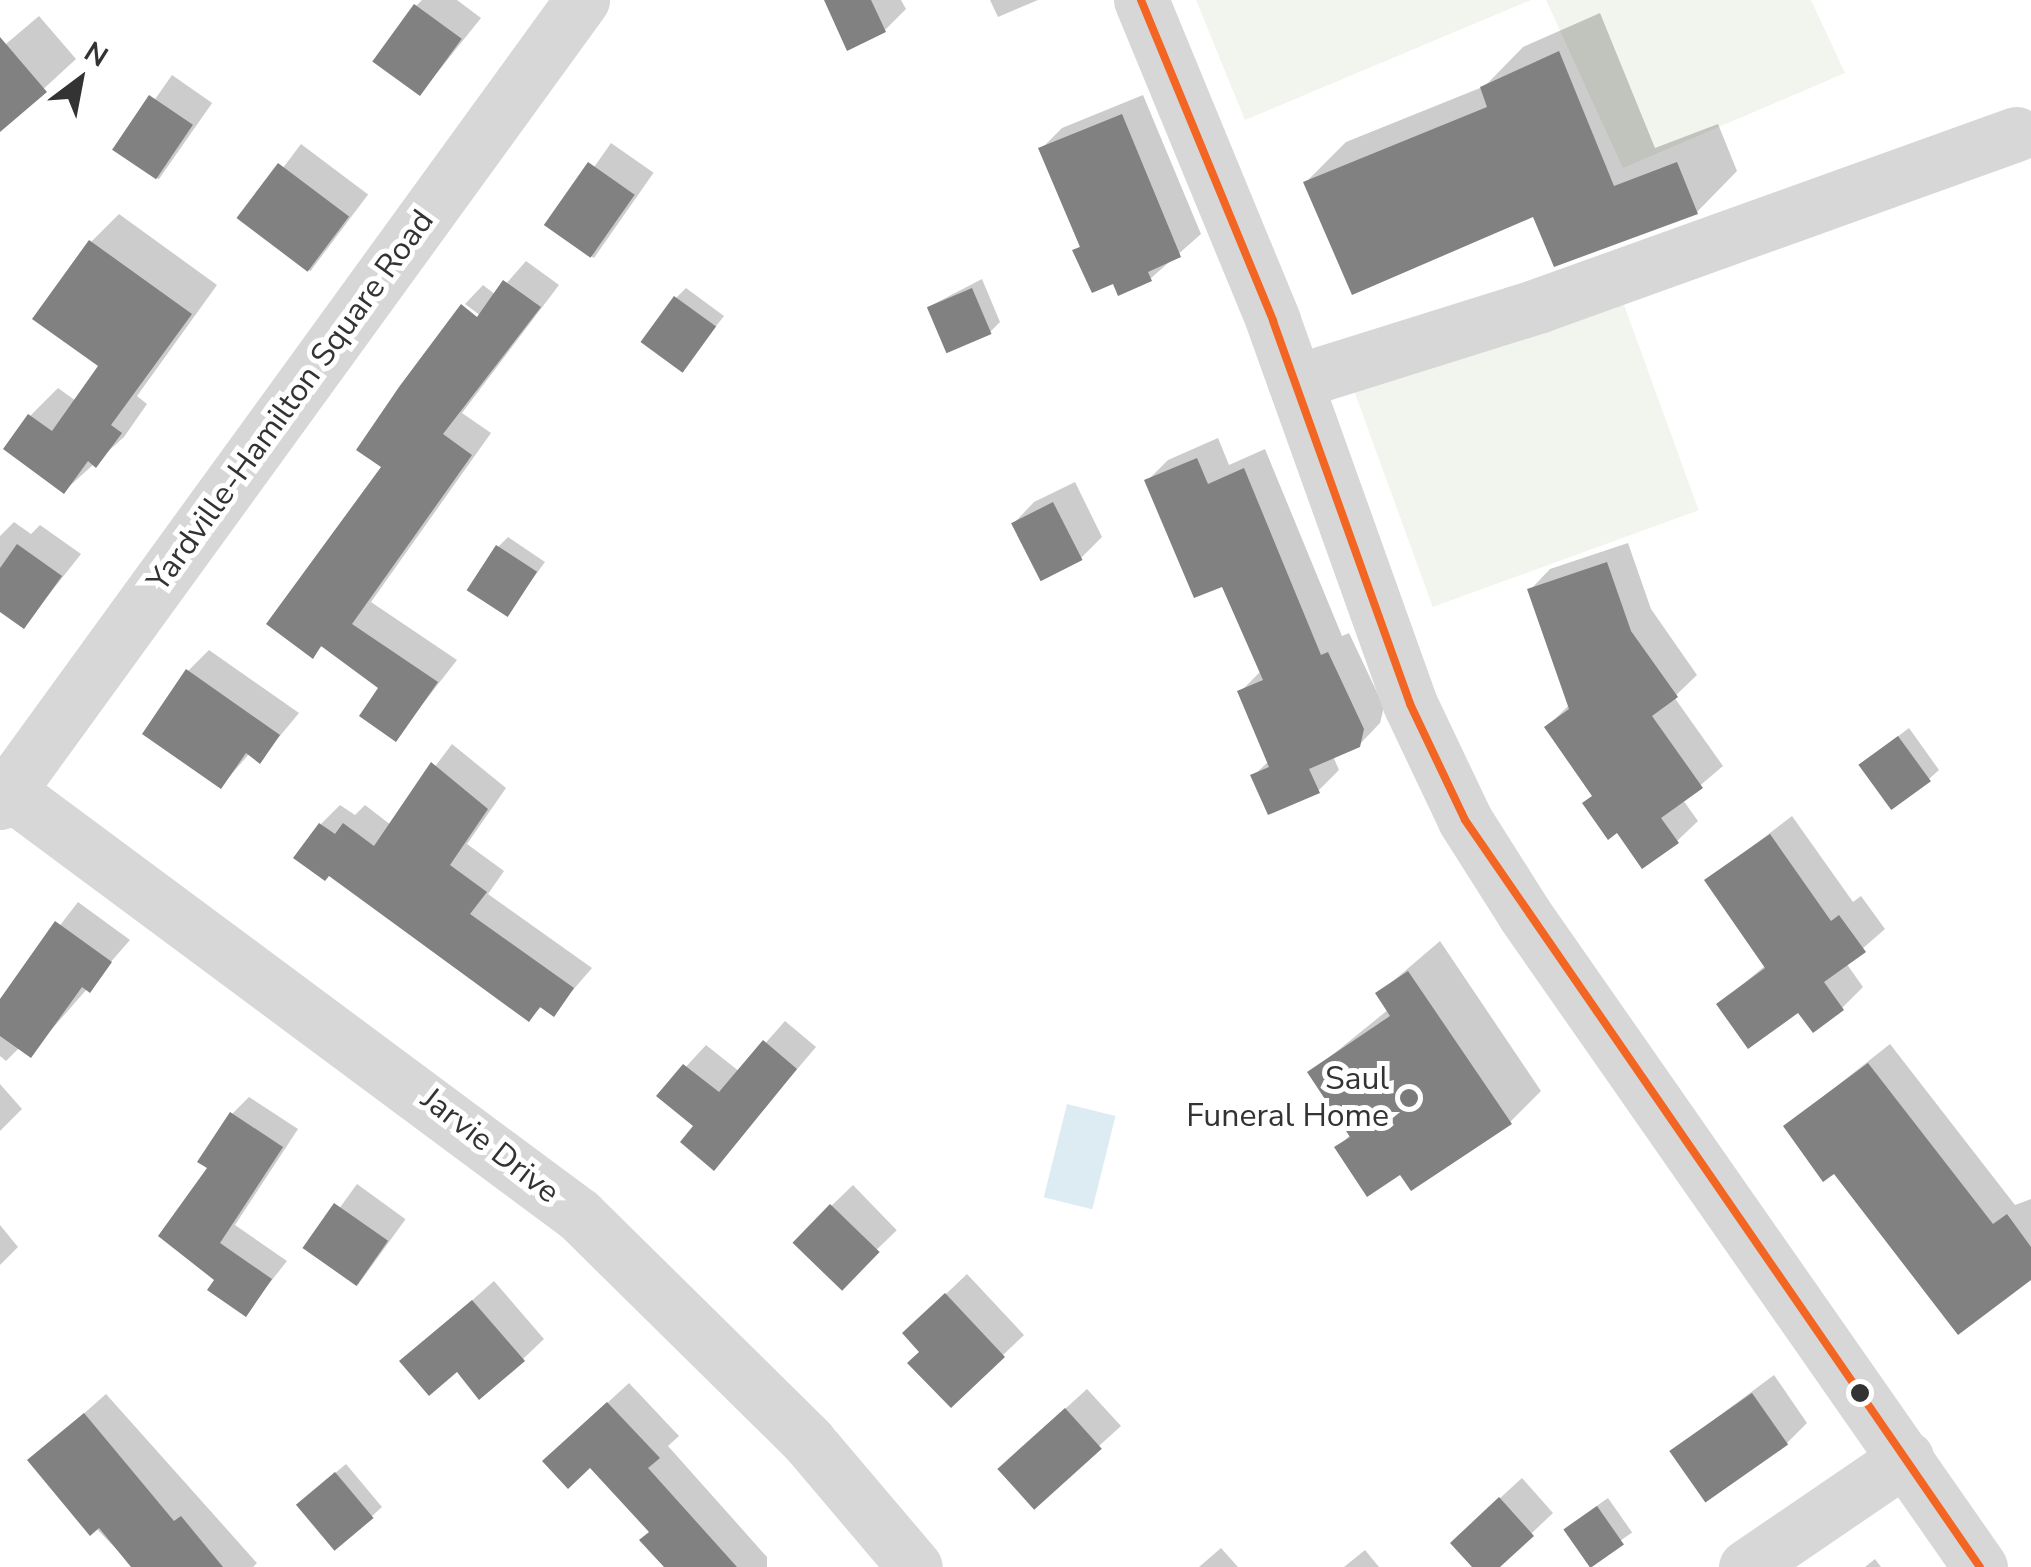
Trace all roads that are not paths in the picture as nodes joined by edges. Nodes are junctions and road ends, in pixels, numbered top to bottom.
1 (582, 0) edge
2 (1141, 0) edge
3 (2016, 134) dead end
4 (1296, 382) junction
5 (4, 796) edge
6 (1906, 1458) junction
7 (915, 1567) edge
8 (1746, 1567) edge
9 (1980, 1567) edge

1 - 5 street, Yardville-Hamilton Square Road
2 - 4 street
3 - 4 street
4 - 6 street
5 - 7 street, Jarvie Drive
6 - 8 street
6 - 9 street

